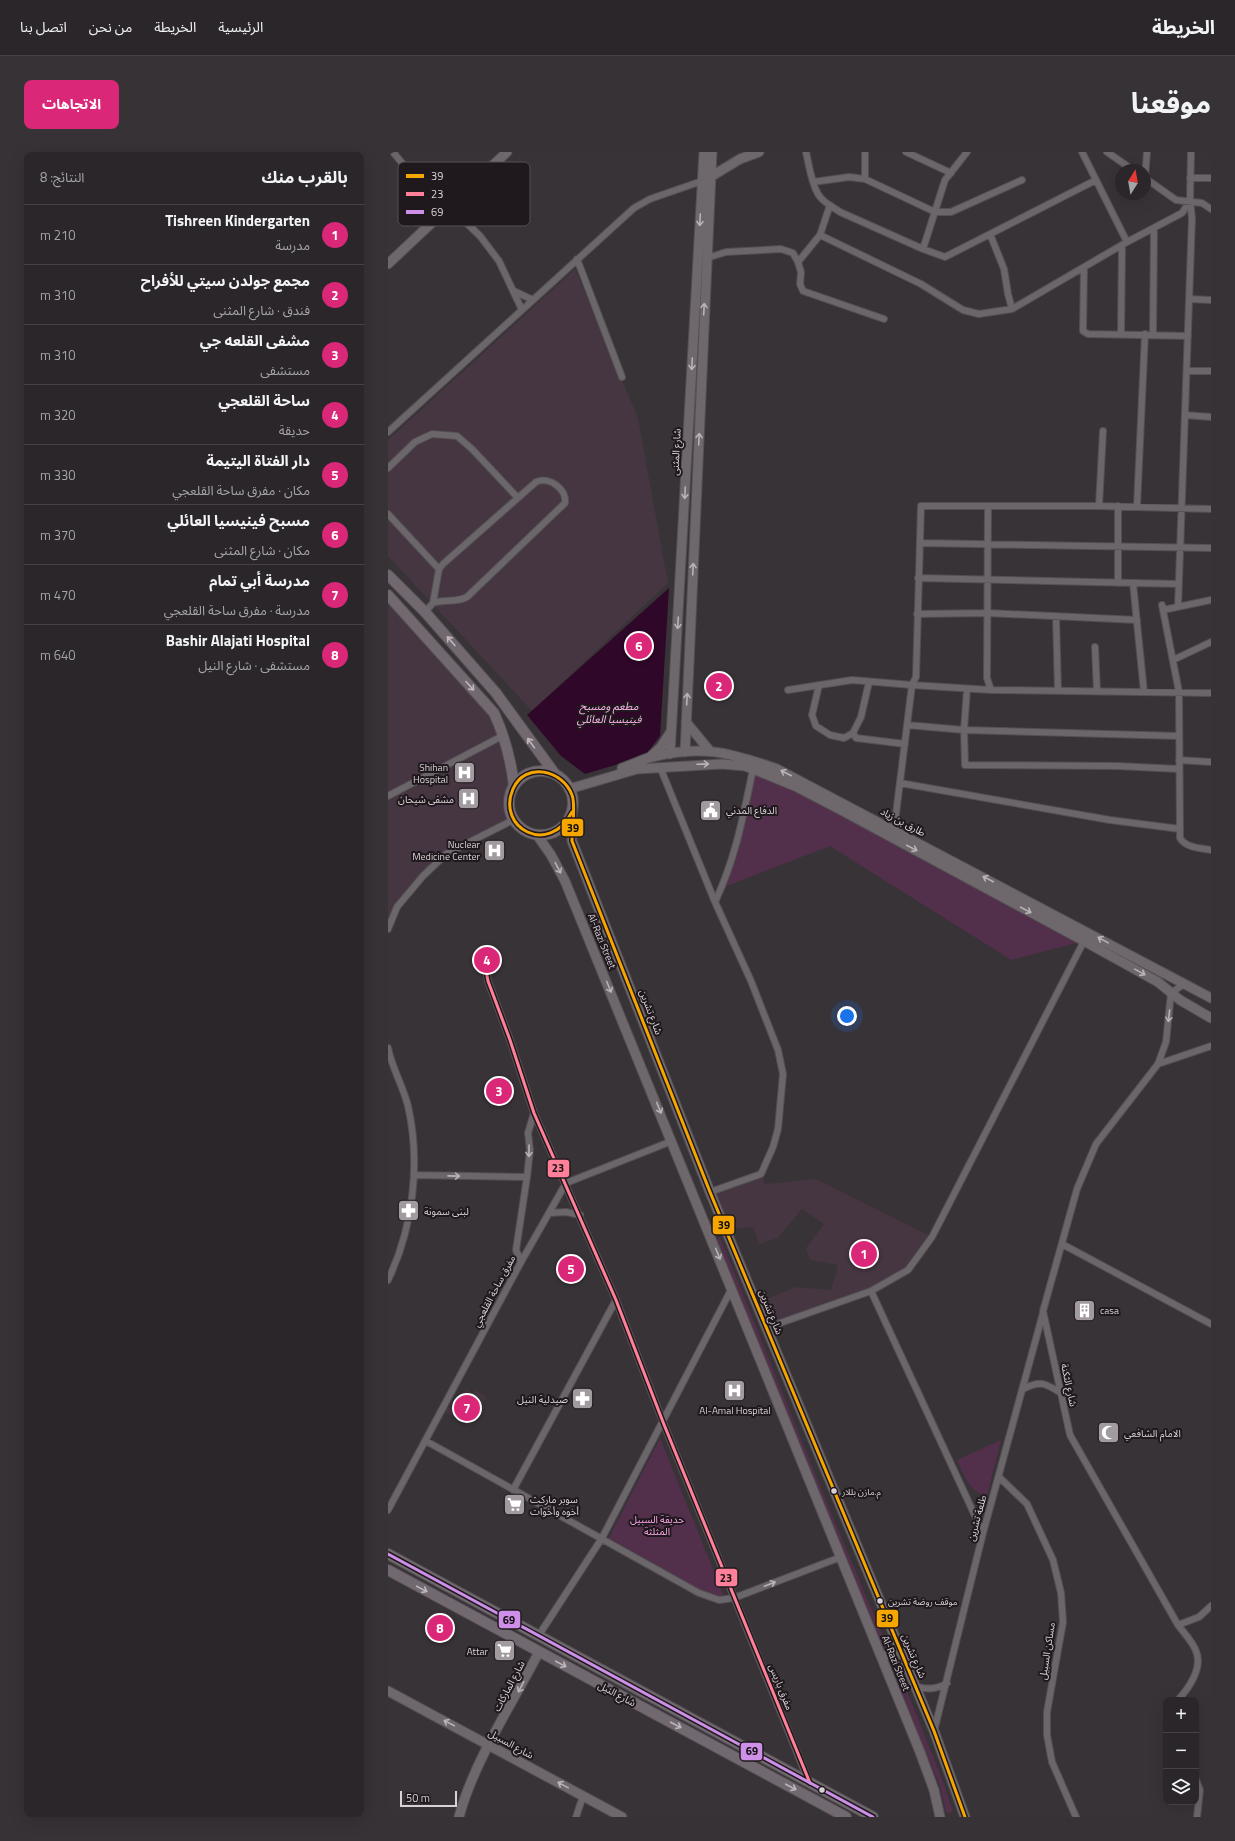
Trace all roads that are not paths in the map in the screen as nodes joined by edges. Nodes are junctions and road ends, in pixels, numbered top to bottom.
1 (394, 152) edge
2 (507, 152) edge
3 (704, 152) edge
4 (712, 152) edge
5 (759, 152) edge
6 (806, 152) edge
7 (865, 152) edge
8 (906, 152) edge
9 (967, 152) edge
10 (1082, 152) edge
11 (1107, 152) edge
12 (1147, 152) edge
13 (1192, 152) edge
14 (402, 162) edge
15 (497, 162) edge
16 (1124, 164) edge
17 (1146, 164) edge
18 (950, 173) junction
19 (1190, 178) junction
20 (1211, 178) edge
21 (706, 179) junction
22 (865, 179) junction
23 (1022, 180) dead end
24 (1096, 180) junction
25 (813, 182) junction
26 (1151, 182) edge
27 (1190, 202) junction
28 (830, 205) junction
29 (1211, 208) edge
30 (935, 212) junction
31 (429, 226) edge
32 (470, 226) edge
33 (1154, 228) junction
34 (990, 234) junction
35 (820, 235) junction
36 (1124, 243) junction
37 (923, 249) junction
38 (707, 258) junction
39 (577, 259) junction
40 (798, 262) junction
41 (388, 264) edge
42 (1084, 267) junction
43 (514, 291) junction
44 (1189, 299) junction
45 (533, 300) junction
46 (1211, 300) edge
47 (1012, 309) junction
48 (522, 310) junction
49 (884, 319) dead end
50 (1121, 334) junction
51 (1145, 334) junction
52 (1154, 335) junction
53 (1188, 336) junction
54 (1187, 371) junction
55 (1211, 371) edge
56 (622, 377) dead end
57 (1185, 415) junction
58 (1211, 417) edge
59 (1103, 431) dead end
60 (388, 432) edge
61 (388, 468) edge
62 (518, 498) junction
63 (988, 506) junction
64 (1099, 506) junction
65 (1118, 506) junction
66 (1137, 506) junction
67 (1182, 507) junction
68 (1211, 509) edge
69 (388, 514) edge
70 (920, 543) junction
71 (988, 545) junction
72 (1118, 547) junction
73 (1180, 548) junction
74 (1211, 548) edge
75 (439, 569) junction
76 (388, 575) edge
77 (918, 578) junction
78 (988, 580) junction
79 (1118, 583) junction
80 (1133, 583) junction
81 (1179, 584) junction
82 (388, 595) edge
83 (1211, 600) edge
84 (433, 603) junction
85 (1178, 607) junction
86 (425, 612) junction
87 (988, 613) junction
88 (918, 614) junction
89 (1056, 616) junction
90 (1137, 620) junction
91 (1211, 642) edge
92 (1095, 646) dead end
93 (1173, 660) junction
94 (869, 682) junction
95 (819, 685) junction
96 (912, 685) junction
97 (967, 689) junction
98 (788, 690) dead end
99 (991, 690) junction
100 (1058, 691) junction
101 (1097, 691) junction
102 (1144, 692) junction
103 (1179, 692) junction
104 (1211, 693) edge
105 (686, 722) junction
106 (907, 725) junction
107 (671, 730) junction
108 (964, 730) junction
109 (853, 733) junction
110 (504, 735) junction
111 (1179, 736) junction
112 (904, 744) junction
113 (709, 750) junction
114 (683, 752) junction
115 (670, 754) junction
116 (660, 756) junction
117 (649, 758) junction
118 (1179, 760) junction
119 (1211, 762) edge
120 (681, 765) junction
121 (660, 767) junction
122 (753, 769) junction
123 (1179, 769) junction
124 (554, 774) junction
125 (900, 783) junction
126 (514, 786) junction
127 (568, 787) junction
128 (388, 796) edge
129 (572, 812) junction
130 (513, 820) junction
131 (1180, 829) junction
132 (894, 830) junction
133 (537, 835) junction
134 (1211, 850) edge
135 (715, 902) junction
136 (388, 929) edge
137 (1084, 941) junction
138 (484, 960) dead end
139 (1184, 984) junction
140 (1171, 993) junction
141 (1211, 998) edge
142 (1211, 1018) edge
143 (1211, 1046) edge
144 (388, 1048) edge
145 (1158, 1064) junction
146 (534, 1113) junction
147 (672, 1141) junction
148 (415, 1175) junction
149 (527, 1177) junction
150 (566, 1183) junction
151 (710, 1192) junction
152 (549, 1212) junction
153 (580, 1215) junction
154 (1062, 1244) junction
155 (521, 1262) junction
156 (388, 1280) edge
157 (732, 1288) junction
158 (871, 1291) junction
159 (616, 1300) junction
160 (1043, 1311) junction
161 (1211, 1324) edge
162 (766, 1328) junction
163 (1023, 1389) junction
164 (1061, 1393) junction
165 (663, 1422) junction
166 (426, 1441) junction
167 (999, 1477) junction
168 (513, 1490) junction
169 (388, 1510) edge
170 (983, 1533) junction
171 (602, 1538) junction
172 (388, 1554) edge
173 (841, 1557) junction
174 (388, 1570) edge
175 (734, 1598) junction
176 (1211, 1606) edge
177 (1178, 1625) junction
178 (539, 1635) junction
179 (899, 1650) junction
180 (540, 1652) junction
181 (882, 1657) junction
182 (946, 1683) junction
183 (915, 1686) junction
184 (388, 1691) edge
185 (1181, 1697) edge
186 (934, 1731) junction
187 (490, 1744) junction
188 (810, 1783) junction
189 (1199, 1788) edge
190 (583, 1796) junction
191 (1199, 1799) edge
192 (1198, 1805) edge
193 (832, 1814) edge
194 (459, 1817) edge
195 (576, 1817) edge
196 (622, 1817) edge
197 (844, 1817) edge
198 (873, 1817) edge
199 (940, 1817) edge
200 (965, 1817) edge
201 (1076, 1817) edge
202 (1197, 1817) edge

1 - 14 street
2 - 15 main road
3 - 21 main road, شارع المثنى
4 - 21 main road, شارع المثنى
5 - 21 main road
6 - 25 street
7 - 22 street
8 - 18 street
9 - 18 street
10 - 24 street
11 - 16 street
12 - 17 street
13 - 19 street
18 - 30 street
19 - 20 street
19 - 27 street
21 - 38 main road, شارع المثنى
21 - 39 street
21 -> 107 main road, شارع المثنى
22 - 25 street
22 - 30 street
23 - 30 street
24 - 34 street
24 - 36 street
25 - 28 street
26 - 27 street
27 - 29 street
27 - 33 street
27 - 44 street
28 - 35 street
28 - 37 street
30 - 37 street
31 - 41 main road
32 - 43 street
33 - 36 street
33 - 52 street
34 - 37 street
34 - 47 street
35 - 40 street
35 - 47 street
36 - 42 street
36 - 50 street
38 - 40 street
105 -> 38 main road, شارع المثنى
39 - 45 street
39 - 56 street
40 - 49 street
42 - 47 street
42 - 50 street
43 - 45 street
43 - 48 street
44 - 46 street
44 - 53 street
45 - 48 street
48 - 60 street
50 - 51 street
51 - 52 street
51 - 66 street
52 - 53 street
53 - 54 street
54 - 55 street
54 - 57 street
57 - 58 street
57 - 67 street
59 - 64 street
61 - 62 street
62 - 75 street
62 - 84 street
63 - 64 street
63 - 70 street
63 - 71 street
64 - 65 street
65 - 66 street
65 - 72 street
66 - 67 street
67 - 68 street
67 - 73 street
69 - 75 street
70 - 71 street
70 - 77 street
71 - 72 street
71 - 78 street
72 - 73 street
72 - 79 street
73 - 74 street
73 - 81 street
75 - 84 street
76 - 86 main road
77 - 78 street
77 - 88 street
78 - 79 street
78 - 87 street
79 - 80 street
80 - 81 street
80 - 90 street
81 - 85 street
82 -> 110 main road
83 - 85 street
84 - 86 street
85 - 93 street
124 -> 86 main road
87 - 88 street
87 - 89 street
87 - 99 street
88 - 96 street
89 - 90 street
89 - 100 street
90 - 102 street
91 - 93 street
92 - 101 street
93 - 103 street
94 - 95 street
94 - 96 street
94 - 109 street
95 - 98 street
95 - 109 street
96 - 97 street
96 - 106 street
97 - 99 street
97 - 108 street
99 - 100 street
100 - 101 street
101 - 102 street
102 - 103 street
103 - 104 street
103 - 111 street
105 - 113 main road
105 - 114 main road, شارع المثنى
106 - 108 street
106 - 112 street
107 - 115 main road, شارع المثنى
107 - 117 main road
108 - 111 street
108 - 123 street
109 - 112 street
110 - 126 main road
110 - 128 street
111 - 118 street
112 - 125 street
113 - 114 main road, طارق بن زياد
132 -> 113 main road, طارق بن زياد
114 - 115 main road, طارق بن زياد
114 - 120 main road, شارع المثنى
115 - 116 main road, طارق بن زياد
116 - 117 main road, طارق بن زياد
116 - 121 main road
117 - 127 main road, طارق بن زياد
118 - 119 street
118 - 123 street
120 - 121 main road
120 -> 122 main road
121 - 127 main road
121 - 135 street
122 - 135 street
122 -> 137 main road
123 - 131 street
124 - 126 main road
124 - 127 main road
125 - 131 street
125 - 132 street
126 - 130 main road
127 - 129 main road
129 - 133 main road
129 - 151 main road, شارع تشرين
130 - 133 main road
130 - 136 street
131 - 134 street
139 -> 132 main road, طارق بن زياد
133 -> 147 main road, Al-Razi Street
135 - 151 street
137 -> 140 main road
137 - 158 street
138 - 146 street, مفرق باريس
139 - 140 street
139 - 141 main road, طارق بن زياد
140 - 142 main road
140 -> 145 street, شارع الثكنة
143 - 145 street
144 - 148 street
145 - 154 street, شارع الثكنة
146 -> 149 street
146 - 150 street, مفرق باريس
147 - 150 street
147 -> 157 main road, Al-Razi Street
148 -> 149 street
148 - 156 street
149 - 155 street
150 - 152 street, مفرق ساحة القلعجي
150 - 153 street, مفرق باريس
151 - 162 main road, شارع تشرين
152 - 153 street
152 - 155 street, مفرق ساحة القلعجي
153 - 159 street, مفرق باريس
154 - 160 street, شارع الثكنة
154 - 161 street
155 - 166 street, مفرق ساحة القلعجي
157 - 165 street
157 - 173 main road, Al-Razi Street
158 - 162 street
158 - 170 street
159 - 165 street, مفرق باريس
159 - 168 street
160 - 163 street, طلعة تشرين
160 - 164 street, شارع الثكنة
162 - 179 main road, شارع تشرين
163 - 164 street
163 - 167 street, طلعة تشرين
164 - 177 street, شارع الثكنة
165 - 171 street
165 - 175 street, مفرق باريس
166 - 168 street
166 - 169 street, مفرق ساحة القلعجي
167 - 170 street, طلعة تشرين
167 - 201 street, مساكن السبيل
168 - 171 street
170 - 182 street, طلعة تشرين
171 - 175 street
171 - 178 street
172 - 178 main road, شارع النيل
175 -> 173 street
173 - 181 main road, Al-Razi Street
174 -> 180 main road, شارع النيل
175 - 188 street, مفرق باريس
176 - 177 street
177 - 185 street, شارع الثكنة
178 - 188 main road, شارع النيل
179 - 181 main road
179 - 183 main road, شارع تشرين
180 -> 187 main road, شارع الماركات
180 -> 193 main road, شارع النيل
181 - 199 main road, Al-Razi Street
182 - 183 street
182 - 186 street, طلعة تشرين
183 - 186 main road, شارع تشرين
187 -> 184 main road, شارع السبيل
186 - 200 main road, شارع تشرين
190 -> 187 main road, شارع السبيل
187 - 194 main road, شارع الماركات
188 - 198 main road, شارع النيل
189 - 191 street
190 - 195 street
190 - 196 main road, شارع السبيل
192 - 202 street
193 - 197 main road, شارع النيل

